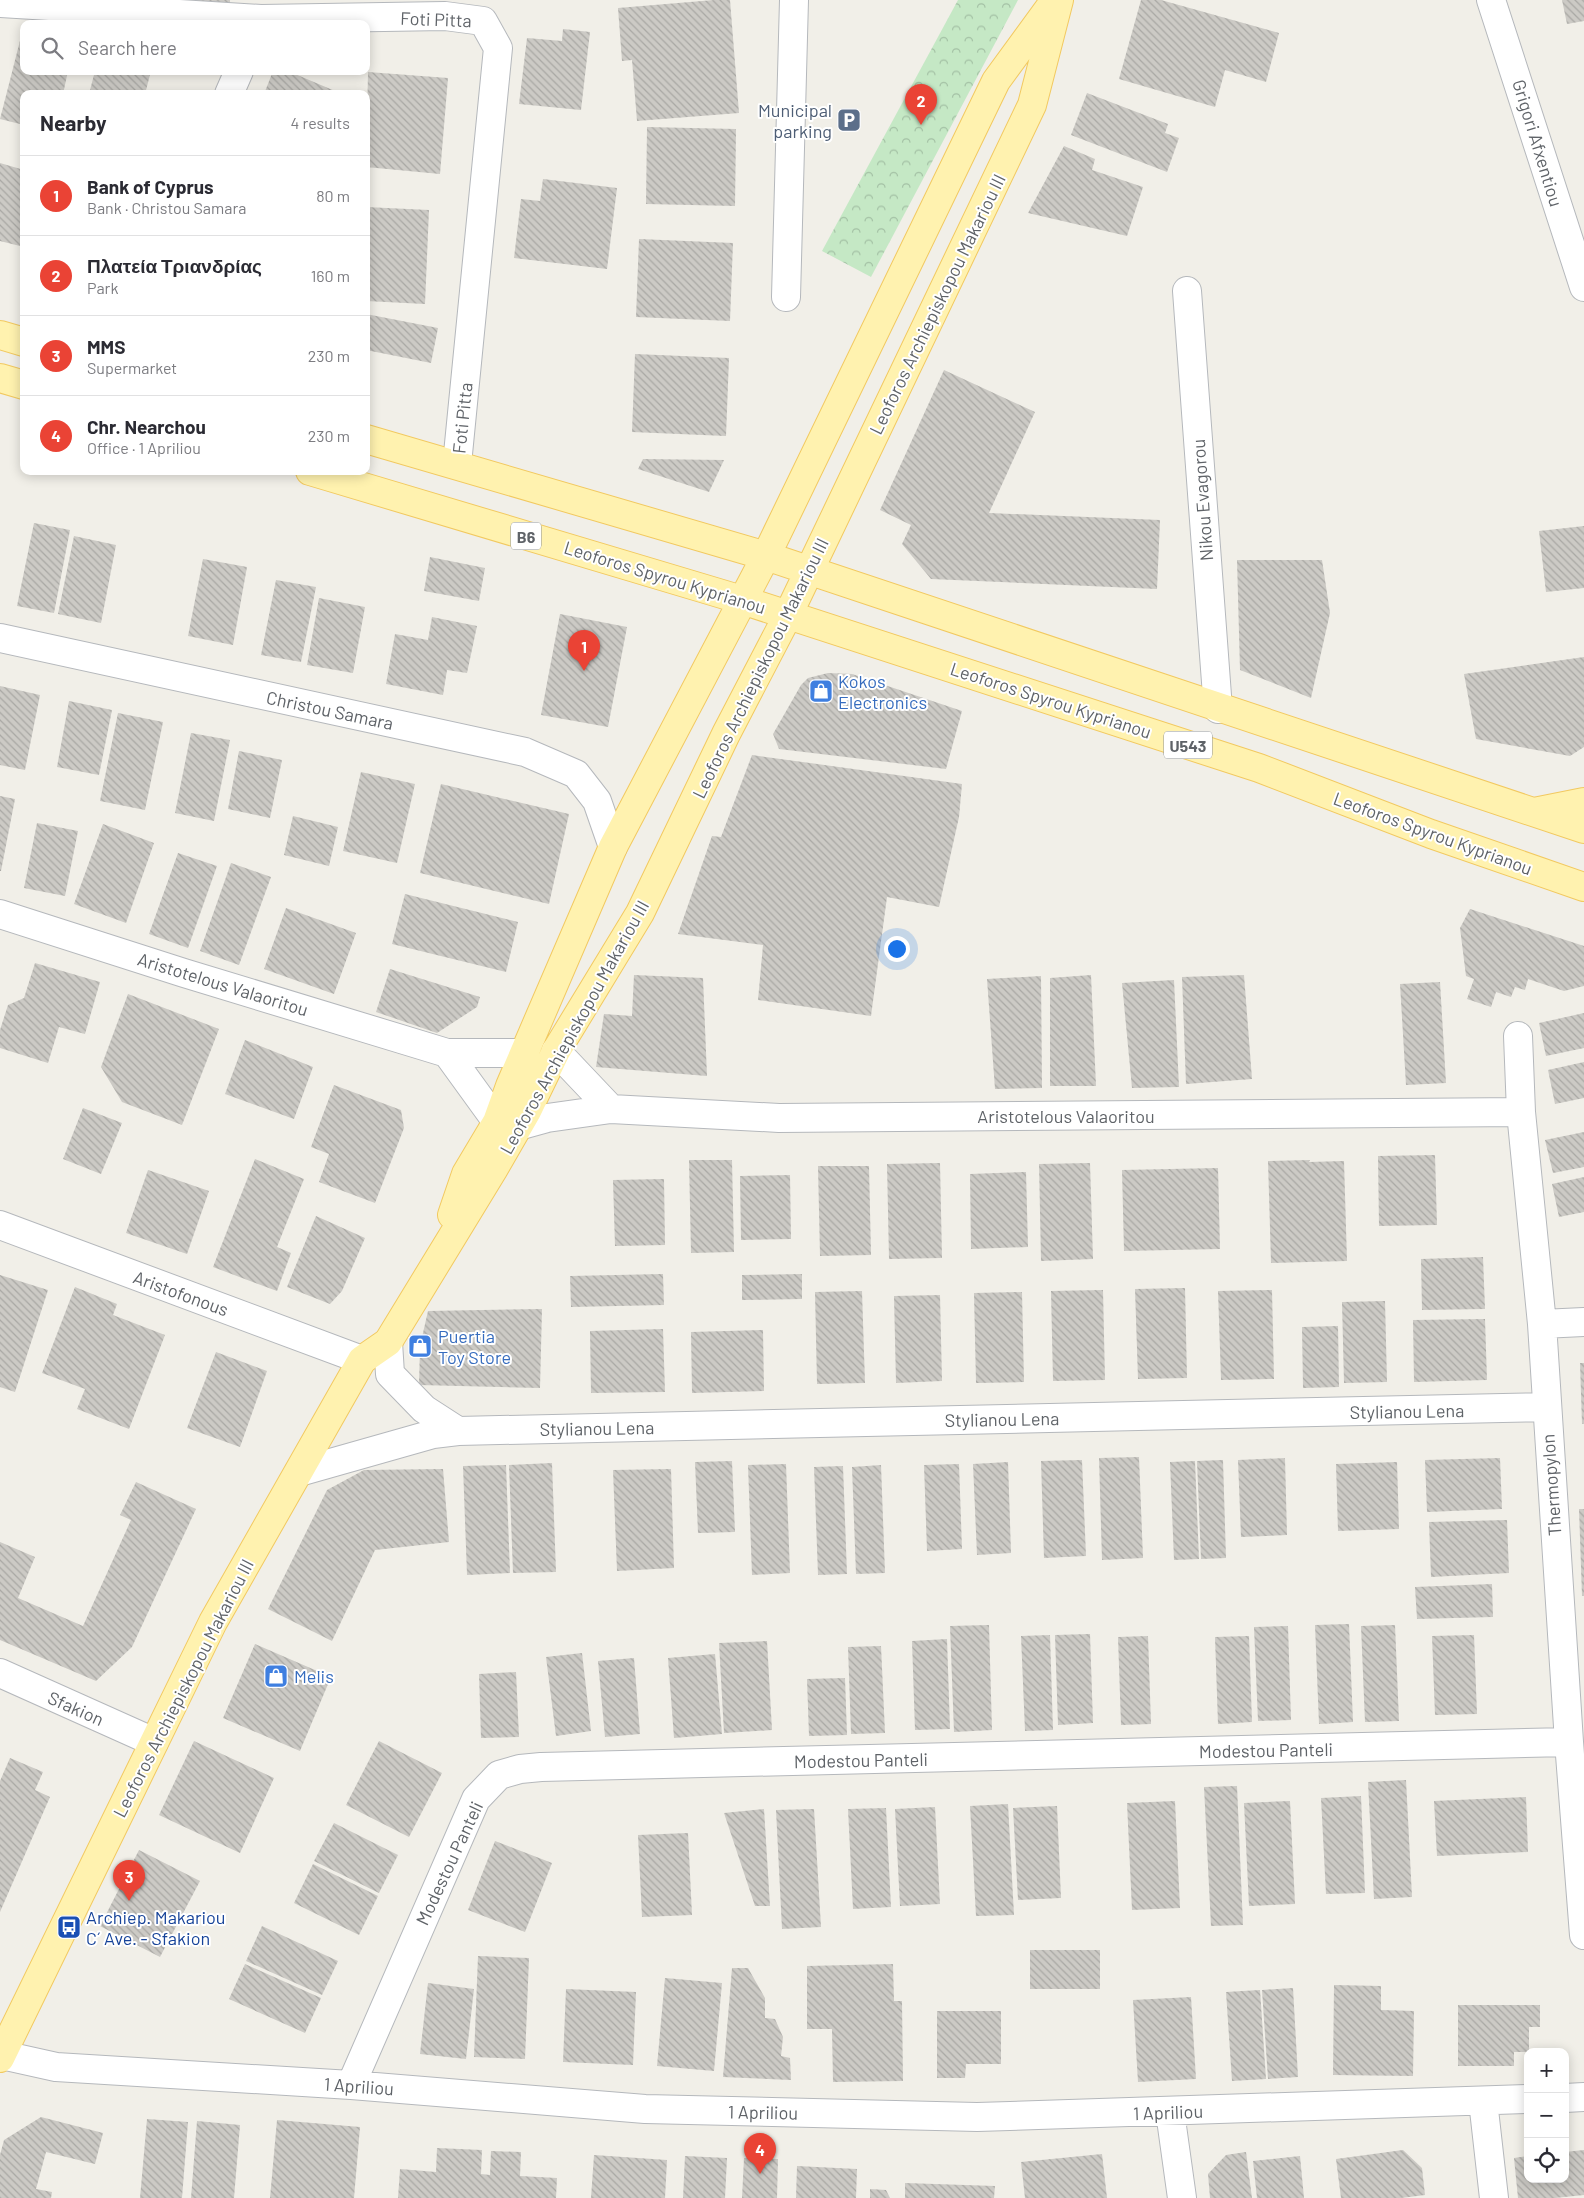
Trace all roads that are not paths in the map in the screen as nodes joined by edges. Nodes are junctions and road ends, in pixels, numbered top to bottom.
1 (794, 0) edge
2 (1055, 0) edge
3 (1059, 0) edge
4 (1491, 0) edge
5 (0, 2) edge
6 (28, 3) edge
7 (247, 20) edge
8 (297, 20) edge
9 (236, 75) edge
10 (231, 90) edge
11 (1584, 287) edge
12 (1187, 291) dead end
13 (786, 298) dead end
14 (0, 335) edge
15 (20, 341) edge
16 (0, 378) edge
17 (20, 385) edge
18 (370, 440) edge
19 (457, 464) junction
20 (323, 475) edge
21 (766, 556) junction
22 (809, 570) junction
23 (742, 600) junction
24 (788, 615) junction
25 (0, 638) edge
26 (1218, 708) junction
27 (1584, 802) edge
28 (1532, 812) junction
29 (1584, 830) edge
30 (612, 847) junction
31 (1584, 887) edge
32 (0, 914) edge
33 (1518, 1036) dead end
34 (556, 1051) junction
35 (447, 1052) junction
36 (525, 1053) junction
37 (612, 1109) junction
38 (1521, 1112) junction
39 (508, 1124) junction
40 (0, 1225) edge
41 (1584, 1322) edge
42 (1542, 1324) junction
43 (388, 1342) junction
44 (362, 1360) junction
45 (1546, 1408) junction
46 (458, 1431) junction
47 (299, 1472) junction
48 (0, 1673) edge
49 (154, 1742) junction
50 (1569, 1742) junction
51 (1584, 1935) edge
52 (1, 2057) edge
53 (351, 2085) junction
54 (1584, 2097) edge
55 (1569, 2098) edge
56 (1524, 2099) edge
57 (1483, 2101) junction
58 (1170, 2112) junction
59 (1182, 2198) edge
60 (1494, 2198) edge

1 - 13 street
2 - 21 main road, Leoforos Archiepiskopou Makariou III
3 - 22 main road, Leoforos Archiepiskopou Makariou III
4 - 11 street, Grigori Afxentiou
5 - 6 street, Foti Pitta
6 - 7 street, Foti Pitta
8 - 19 street, Foti Pitta
9 - 10 street
12 - 26 street, Nikou Evagorou
14 - 15 main road
16 - 17 main road
18 - 19 main road
19 - 21 main road
20 - 23 main road, Leoforos Spyrou Kyprianou / B6
21 - 22 main road
21 - 23 main road, Leoforos Archiepiskopou Makariou III
22 - 24 main road, Leoforos Archiepiskopou Makariou III
22 - 26 main road, U543
23 - 24 main road, Leoforos Spyrou Kyprianou / B6
23 - 30 main road, Leoforos Archiepiskopou Makariou III
24 - 31 main road, Leoforos Spyrou Kyprianou / U543
24 - 34 main road, Leoforos Archiepiskopou Makariou III
25 - 30 street, Christou Samara
26 - 28 main road, U543
27 - 28 main road
28 - 29 main road, U543
30 - 36 main road, Leoforos Archiepiskopou Makariou III
32 - 35 street, Aristotelous Valaoritou
33 - 38 street, Thermopylon
34 - 37 street
34 - 39 main road, Leoforos Archiepiskopou Makariou III
35 - 36 street, Aristotelous Valaoritou
35 - 39 street
36 - 39 main road, Leoforos Archiepiskopou Makariou III
37 - 38 street, Aristotelous Valaoritou
37 - 39 street, Aristotelous Valaoritou
38 - 42 street, Thermopylon
39 - 43 main road, Leoforos Archiepiskopou Makariou III
40 - 44 street, Aristofonous
41 - 42 street
42 - 45 street, Thermopylon
43 - 44 main road, Leoforos Archiepiskopou Makariou III
43 - 46 street
44 - 47 main road, Leoforos Archiepiskopou Makariou III
45 - 46 street, Stylianou Lena
45 - 50 street, Thermopylon
46 - 47 street, Stylianou Lena
47 - 49 main road, Leoforos Archiepiskopou Makariou III
48 - 49 street, Sfakion
49 - 52 main road, Leoforos Archiepiskopou Makariou III
50 - 51 street, Thermopylon
50 - 53 street, Modestou Panteli
52 - 53 street, 1 Apriliou
53 - 58 street, 1 Apriliou
54 - 55 street
56 - 57 street, 1 Apriliou
57 - 58 street, 1 Apriliou
57 - 60 street
58 - 59 street

